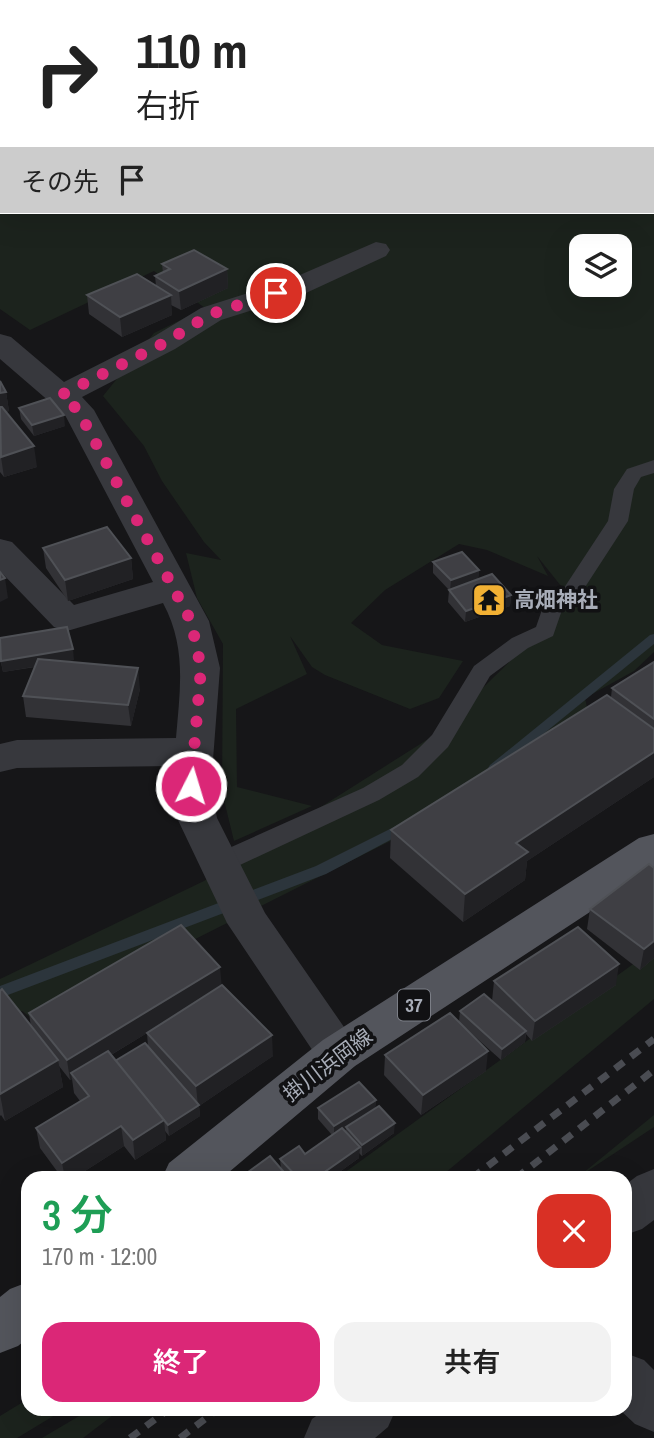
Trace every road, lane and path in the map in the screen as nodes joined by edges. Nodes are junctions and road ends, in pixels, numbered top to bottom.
1 (376, 250) dead end
2 (0, 343) edge
3 (61, 395) junction
4 (654, 466) edge
5 (0, 550) edge
6 (174, 588) junction
7 (194, 752) junction
8 (0, 758) edge
9 (654, 849) edge
10 (222, 871) junction
11 (339, 1054) junction
12 (195, 1171) edge
13 (654, 1191) edge
14 (632, 1208) edge
15 (21, 1312) edge
16 (0, 1329) edge
17 (632, 1385) edge
18 (654, 1406) edge
19 (360, 1416) edge
20 (331, 1438) edge

1 - 3 street
2 - 3 street
3 - 6 street
4 - 10 lane
5 - 6 street
6 - 7 street
7 - 8 street
7 - 10 street
9 - 11 main road, 掛川浜岡線 / 37
10 - 11 street
11 - 12 main road, 掛川浜岡線 / 37
13 - 14 street
15 - 16 main road
17 - 18 street
19 - 20 street

